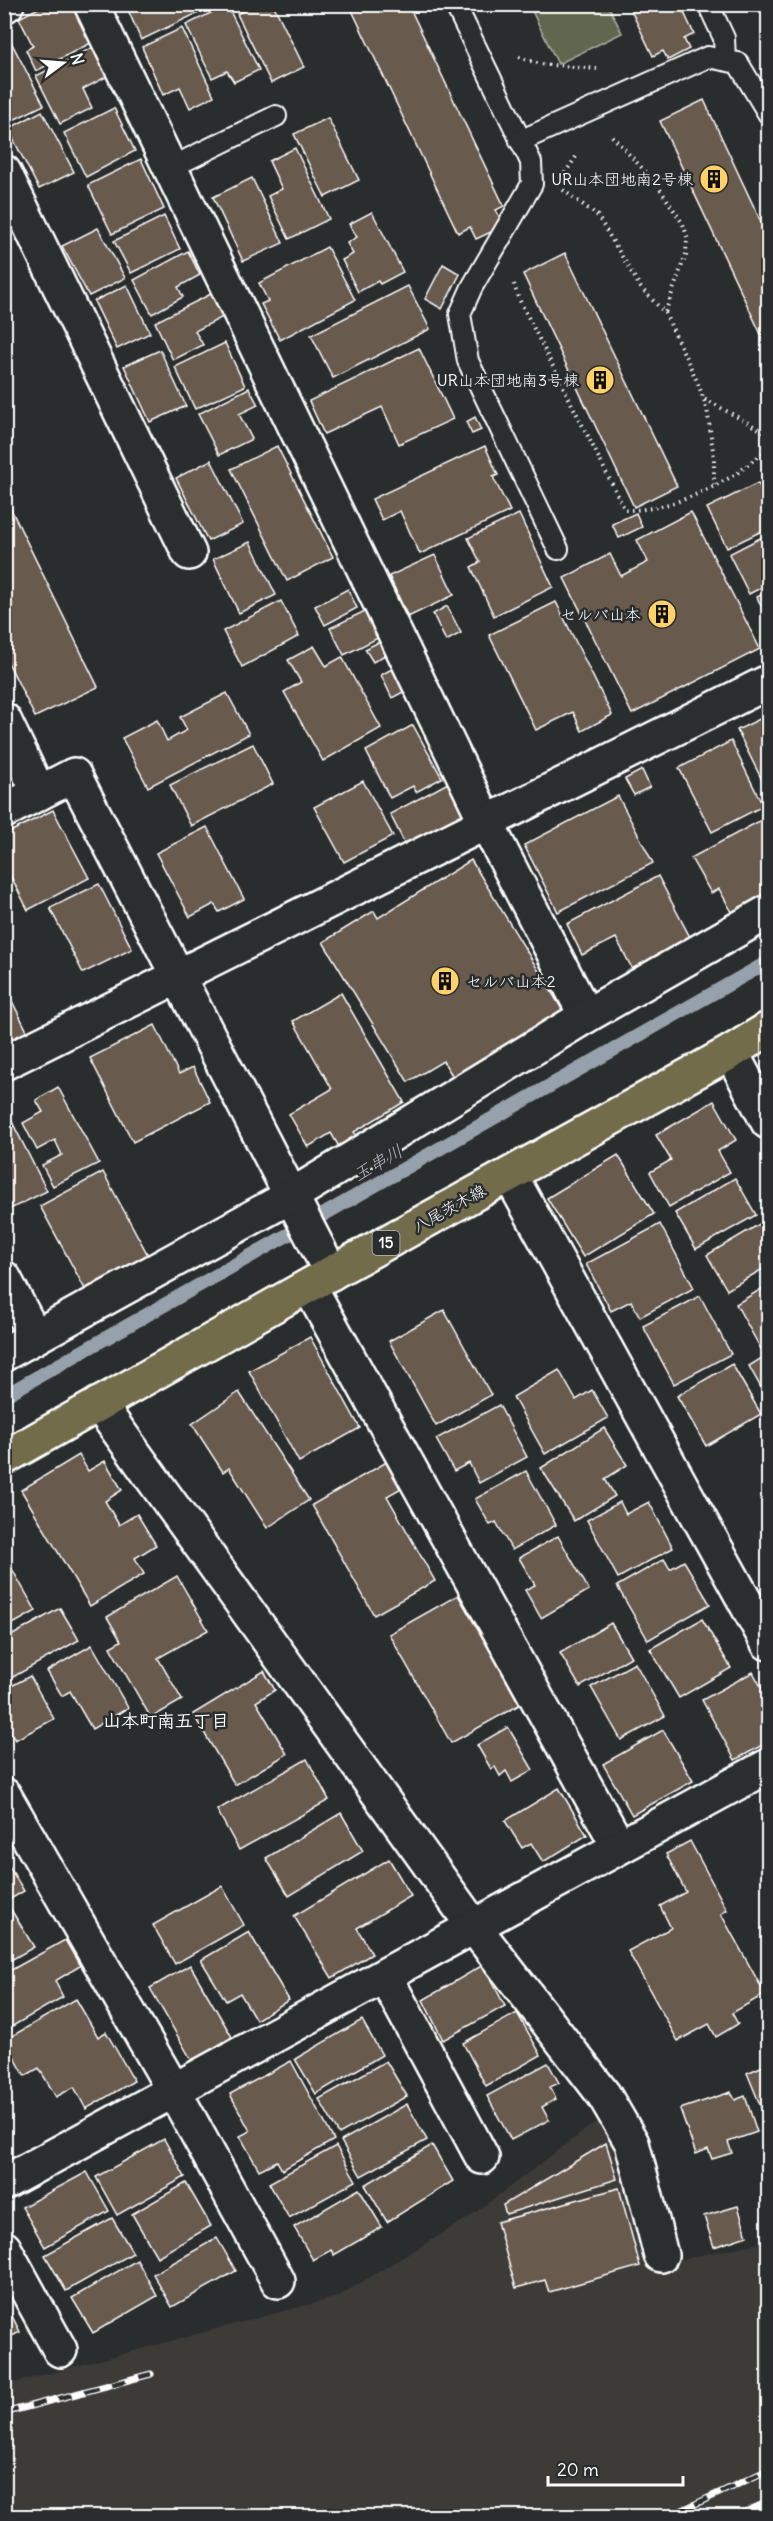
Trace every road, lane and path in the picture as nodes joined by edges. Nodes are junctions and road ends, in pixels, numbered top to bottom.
1 (91, 4) edge
2 (454, 4) edge
3 (708, 4) edge
4 (477, 52) junction
5 (725, 60) junction
6 (631, 92) junction
7 (768, 113) edge
8 (276, 116) dead end
9 (605, 128) dead end
10 (760, 139) dead end
11 (520, 141) junction
12 (585, 145) dead end
13 (768, 158) edge
14 (170, 168) junction
15 (4, 172) edge
16 (562, 178) dead end
17 (557, 186) dead end
18 (511, 277) dead end
19 (665, 313) junction
20 (704, 399) junction
21 (768, 434) edge
22 (768, 451) edge
23 (714, 485) junction
24 (558, 549) dead end
25 (189, 553) dead end
26 (768, 682) edge
27 (4, 720) edge
28 (39, 793) junction
29 (4, 811) edge
30 (486, 822) junction
31 (768, 912) edge
32 (176, 976) junction
33 (586, 1016) junction
34 (768, 1029) edge
35 (731, 1052) junction
36 (4, 1063) edge
37 (768, 1122) edge
38 (510, 1175) junction
39 (295, 1204) junction
40 (320, 1270) junction
41 (4, 1278) edge
42 (34, 1337) junction
43 (4, 1354) edge
44 (99, 1404) junction
45 (4, 1458) edge
46 (768, 1643) edge
47 (768, 1766) edge
48 (4, 1795) edge
49 (619, 1847) junction
50 (474, 1927) junction
51 (385, 1976) junction
52 (174, 2091) junction
53 (482, 2157) dead end
54 (4, 2183) edge
55 (4, 2248) edge
56 (661, 2255) dead end
57 (278, 2281) dead end
58 (60, 2350) dead end

1 - 14 street
2 - 4 lane
3 - 5 lane
4 - 6 path
4 - 11 lane
5 - 6 lane
5 - 7 lane
6 - 11 lane
8 - 14 lane
9 - 19 path
10 - 13 path
11 - 24 lane
12 - 16 path
14 - 30 street
15 - 25 street
17 - 19 path
18 - 23 path
19 - 20 path
20 - 21 path
20 - 23 path
22 - 23 path
26 - 30 street
27 - 28 street
28 - 29 street
28 - 32 street
30 - 32 street
30 - 33 street
31 - 33 street
32 - 36 street
32 - 39 street
33 - 39 street
34 - 35 main road, 八尾茨木線 / 15
35 - 37 street
35 - 38 main road, 八尾茨木線 / 15
38 - 40 main road, 八尾茨木線 / 15
38 - 46 street
39 - 40 street
39 - 42 street
40 - 44 main road, 八尾茨木線 / 15
40 - 49 street
41 - 42 street
42 - 43 street
44 - 45 main road, 八尾茨木線 / 15
44 - 50 street
47 - 49 street
48 - 52 street
49 - 50 street
50 - 51 street
50 - 56 street
51 - 52 street
51 - 53 street
52 - 54 street
52 - 57 street
55 - 58 street

